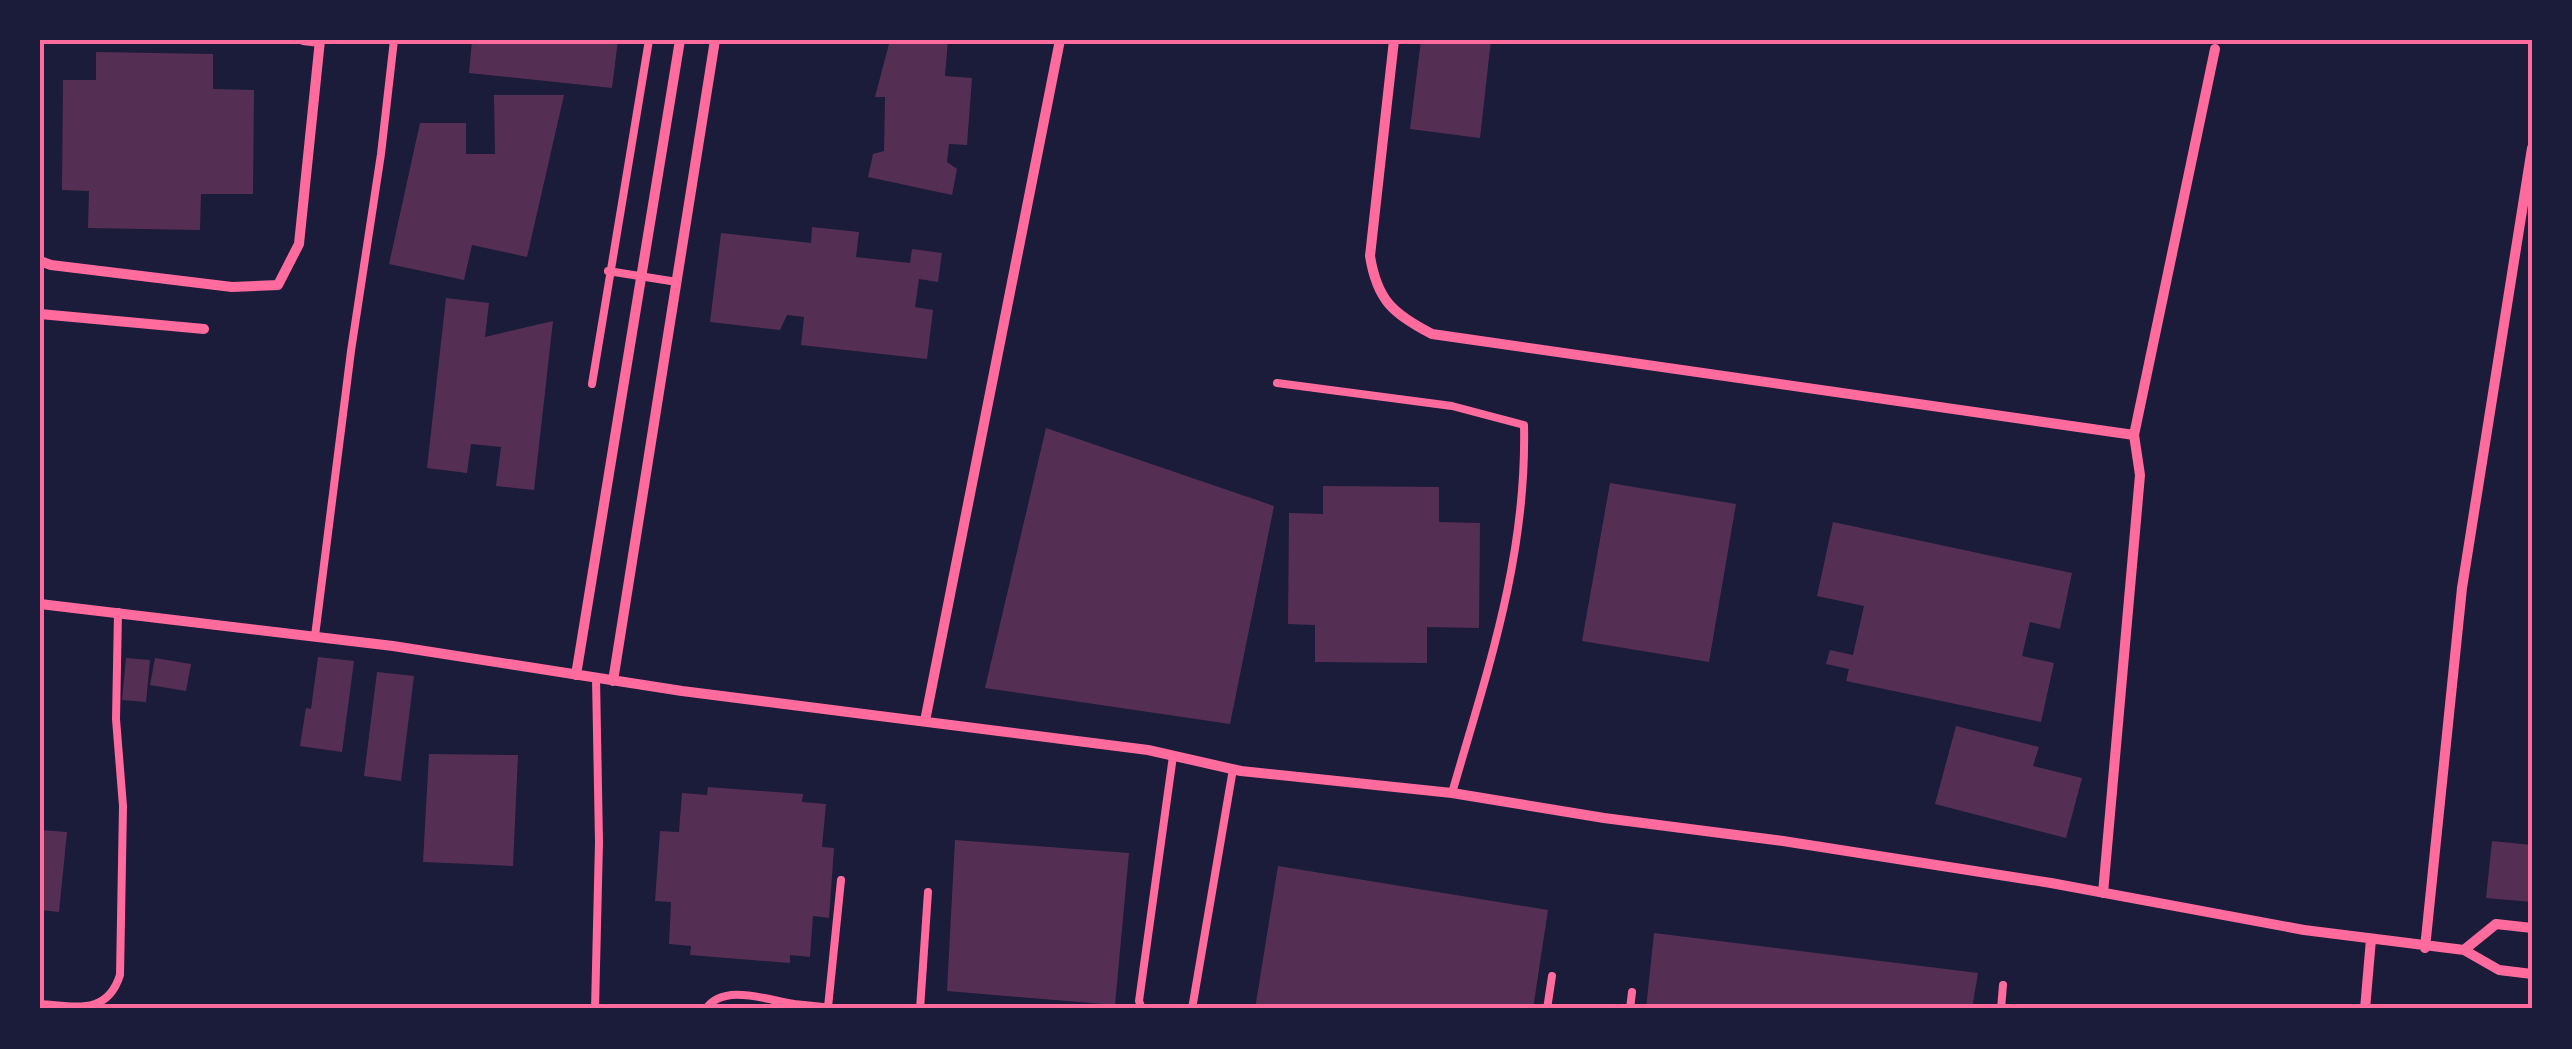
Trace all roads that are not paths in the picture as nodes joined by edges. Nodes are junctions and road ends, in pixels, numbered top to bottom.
1 (303, 40) edge
2 (394, 40) edge
3 (648, 40) edge
4 (680, 40) edge
5 (715, 40) edge
6 (1060, 40) edge
7 (1394, 40) edge
8 (320, 41) edge
9 (2216, 49) dead end
10 (2532, 148) edge
11 (2527, 208) edge
12 (40, 260) edge
13 (610, 272) junction
14 (642, 277) junction
15 (677, 282) junction
16 (40, 314) edge
17 (204, 329) dead end
18 (1277, 383) dead end
19 (592, 384) dead end
20 (2134, 434) junction
21 (40, 604) edge
22 (118, 612) junction
23 (315, 636) junction
24 (576, 675) junction
25 (596, 678) junction
26 (613, 681) junction
27 (924, 720) junction
28 (1173, 756) junction
29 (1233, 769) junction
30 (1452, 793) junction
31 (841, 880) dead end
32 (928, 892) dead end
33 (2103, 893) junction
34 (2532, 928) edge
35 (2372, 939) junction
36 (2424, 948) junction
37 (2464, 950) junction
38 (2532, 974) edge
39 (1552, 976) dead end
40 (2003, 985) dead end
41 (1632, 992) dead end
42 (40, 1004) edge
43 (794, 1006) edge
44 (828, 1007) edge
45 (595, 1009) edge
46 (706, 1009) edge
47 (842, 1009) edge
48 (920, 1009) edge
49 (1142, 1009) edge
50 (1192, 1009) edge
51 (1547, 1009) edge
52 (1630, 1009) edge
53 (2001, 1009) edge
54 (2365, 1009) edge

1 - 8 street
2 - 23 lane
3 - 13 lane
4 - 14 street
5 - 15 street
6 - 27 street
7 - 20 street
8 - 12 street
9 - 20 street
10 - 11 street
11 - 36 street
13 - 14 lane
13 - 19 lane
14 - 15 lane
14 - 24 street
15 - 26 street
16 - 17 street
18 - 30 lane
20 - 33 street
21 - 22 street
22 - 23 street
22 - 42 lane
23 - 24 street
24 - 25 street
25 - 26 street
25 - 45 lane
26 - 27 street
27 - 28 street
28 - 29 street
28 - 49 lane
29 - 30 street
29 - 50 lane
30 - 33 street
31 - 44 lane
32 - 48 lane
33 - 35 street
34 - 37 street
35 - 36 street
35 - 54 street
36 - 37 street
37 - 38 street
39 - 51 lane
40 - 53 lane
41 - 52 lane
43 - 44 lane
43 - 46 lane
44 - 47 lane

